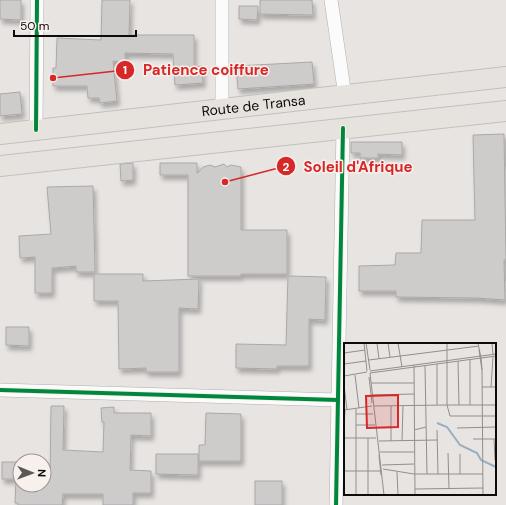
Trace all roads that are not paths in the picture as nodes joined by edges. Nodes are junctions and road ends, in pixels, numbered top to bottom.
1 (37, 0) edge
2 (222, 0) edge
3 (330, 0) edge
4 (506, 76) edge
5 (344, 96) junction
6 (222, 109) junction
7 (506, 111) edge
8 (343, 128) junction
9 (36, 130) junction
10 (0, 134) edge
11 (0, 166) edge
12 (0, 390) edge
13 (338, 400) junction
14 (336, 505) edge

1 - 9 street
2 - 6 street
3 - 5 street
4 - 5 main road, Route de Transa
5 - 6 main road, Route de Transa
6 - 9 main road, Route de Transa
7 - 8 main road
8 - 11 main road
8 - 13 street
9 - 10 main road, Route de Transa
12 - 13 street
13 - 14 street

